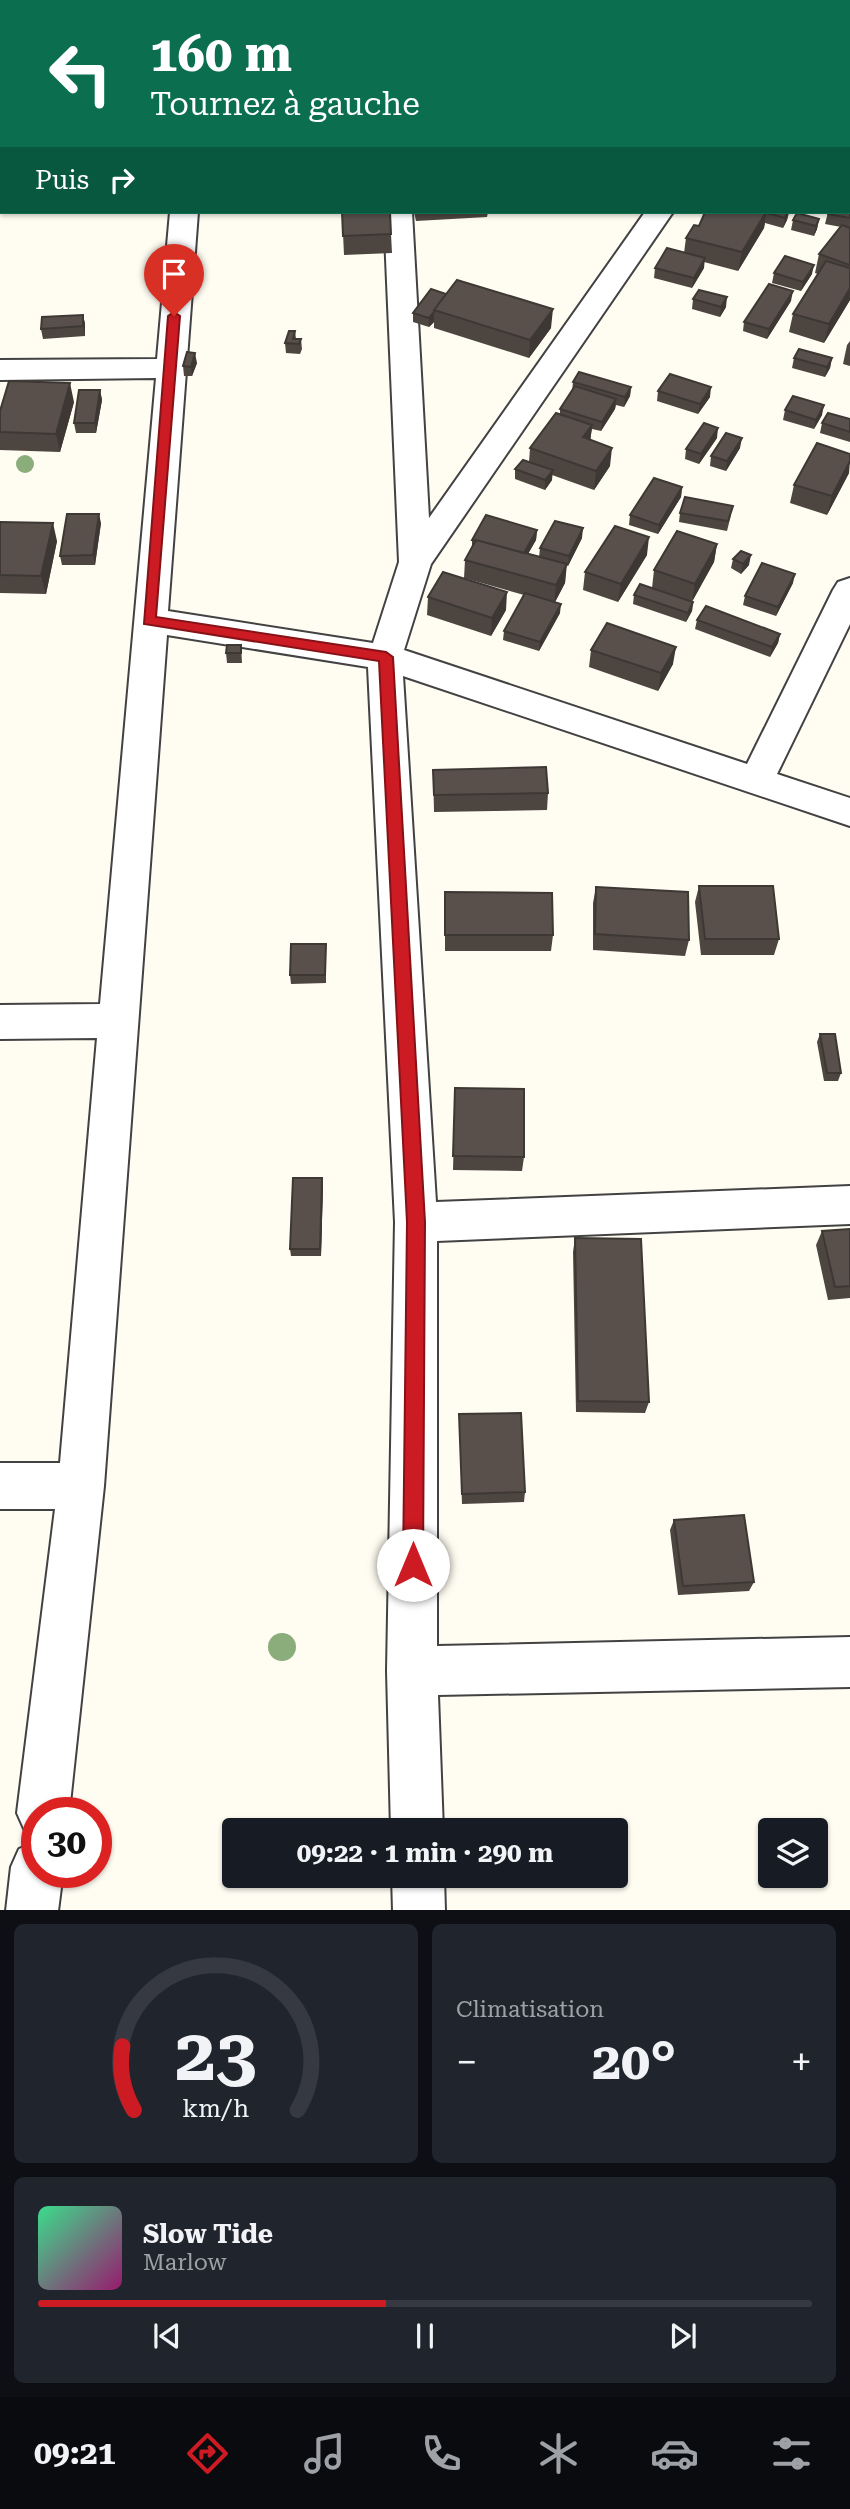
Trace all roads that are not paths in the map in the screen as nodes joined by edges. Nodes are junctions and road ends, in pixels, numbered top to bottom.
1 (184, 214) edge
2 (398, 214) edge
3 (658, 214) edge
4 (170, 368) junction
5 (0, 370) edge
6 (415, 562) junction
7 (850, 590) edge
8 (149, 621) junction
9 (386, 657) junction
10 (757, 779) junction
11 (850, 812) edge
12 (120, 1021) junction
13 (0, 1022) edge
14 (850, 1205) edge
15 (416, 1222) junction
16 (0, 1486) edge
17 (81, 1486) junction
18 (850, 1662) edge
19 (412, 1671) junction
20 (45, 1797) edge
21 (417, 1818) edge
22 (35, 1888) edge
23 (418, 1888) edge
24 (32, 1910) edge
25 (419, 1910) edge

1 - 4 street
2 - 6 street
3 - 6 street
4 - 5 street
4 - 8 street
6 - 9 street
7 - 10 street
8 - 9 street
8 - 12 street
9 - 10 street
9 - 15 street
10 - 11 street
12 - 13 street
12 - 17 street
14 - 15 street
15 - 19 street
16 - 17 street
17 - 20 street
18 - 19 street
19 - 21 street
22 - 24 street
23 - 25 street

